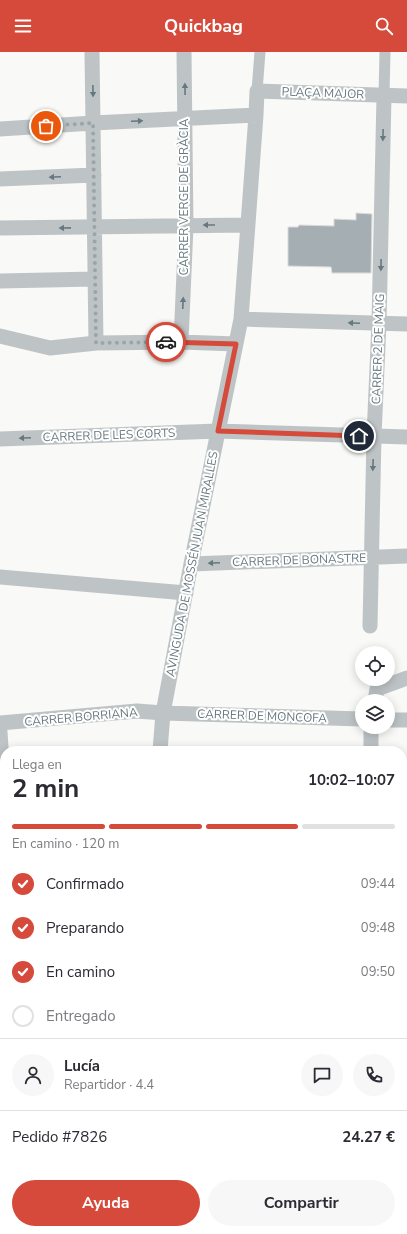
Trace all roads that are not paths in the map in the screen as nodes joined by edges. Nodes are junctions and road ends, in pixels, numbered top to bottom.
1 (92, 52) edge
2 (184, 52) edge
3 (260, 52) edge
4 (385, 52) edge
5 (257, 91) junction
6 (384, 96) junction
7 (407, 96) edge
8 (256, 115) junction
9 (185, 118) junction
10 (93, 123) junction
11 (0, 129) edge
12 (94, 176) junction
13 (0, 179) edge
14 (248, 225) junction
15 (186, 226) junction
16 (0, 228) edge
17 (94, 228) junction
18 (96, 279) junction
19 (0, 280) edge
20 (241, 319) junction
21 (379, 323) junction
22 (407, 324) edge
23 (0, 336) edge
24 (181, 342) junction
25 (96, 343) junction
26 (236, 344) junction
27 (218, 431) junction
28 (374, 436) junction
29 (407, 437) edge
30 (0, 439) edge
31 (407, 556) edge
32 (371, 557) junction
33 (191, 564) junction
34 (0, 577) edge
35 (186, 593) junction
36 (370, 626) dead end
37 (407, 678) edge
38 (376, 694) edge
39 (162, 713) junction
40 (355, 719) edge
41 (395, 720) edge
42 (407, 720) edge
43 (0, 723) edge
44 (0, 732) edge
45 (371, 734) edge
46 (1, 746) edge
47 (160, 746) edge
48 (371, 746) edge

1 -> 10 street
9 -> 2 street, CARRER VERGE DE GRÀCIA
3 - 5 street
4 - 6 street
5 - 6 street, PLAÇA MAJOR
5 - 8 street, AVINGUDA DE MOSSÉN JUAN MIRALLES
6 - 7 street, PLAÇA MAJOR
6 -> 21 street, CARRER 2 DE MAIG
8 - 9 street
8 - 14 street, AVINGUDA DE MOSSÉN JUAN MIRALLES
10 -> 9 street
9 - 15 street, CARRER VERGE DE GRÀCIA
10 - 11 street
10 - 12 street
12 -> 13 street
12 - 17 street
14 -> 15 street
14 - 20 street, AVINGUDA DE MOSSÉN JUAN MIRALLES
15 - 17 street
24 -> 15 street, CARRER VERGE DE GRÀCIA
17 -> 16 street
17 - 18 street
18 - 19 street
18 - 25 street
21 -> 20 street
20 - 26 street, AVINGUDA DE MOSSÉN JUAN MIRALLES
21 - 22 street
21 - 28 street, CARRER 2 DE MAIG
23 - 25 street
24 - 25 street
24 - 26 street
26 - 27 street, AVINGUDA DE MOSSÉN JUAN MIRALLES
27 - 28 street, CARRER DE LES CORTS
27 -> 30 street, CARRER DE LES CORTS
27 - 33 street, AVINGUDA DE MOSSÉN JUAN MIRALLES
28 - 29 street, CARRER DE LES CORTS
28 -> 32 street, CARRER 2 DE MAIG
31 - 32 street, CARRER DE BONASTRE
32 -> 33 street, CARRER DE BONASTRE
32 - 36 street, CARRER 2 DE MAIG
33 - 35 street, AVINGUDA DE MOSSÉN JUAN MIRALLES
34 - 35 street
35 - 39 street, AVINGUDA DE MOSSÉN JUAN MIRALLES
37 - 38 street
39 - 40 street, CARRER DE MONCOFA
39 - 43 street, CARRER BORRIANA
39 - 47 street, AVINGUDA DE MOSSÉN JUAN MIRALLES
41 - 42 street
44 - 46 street
45 - 48 street

